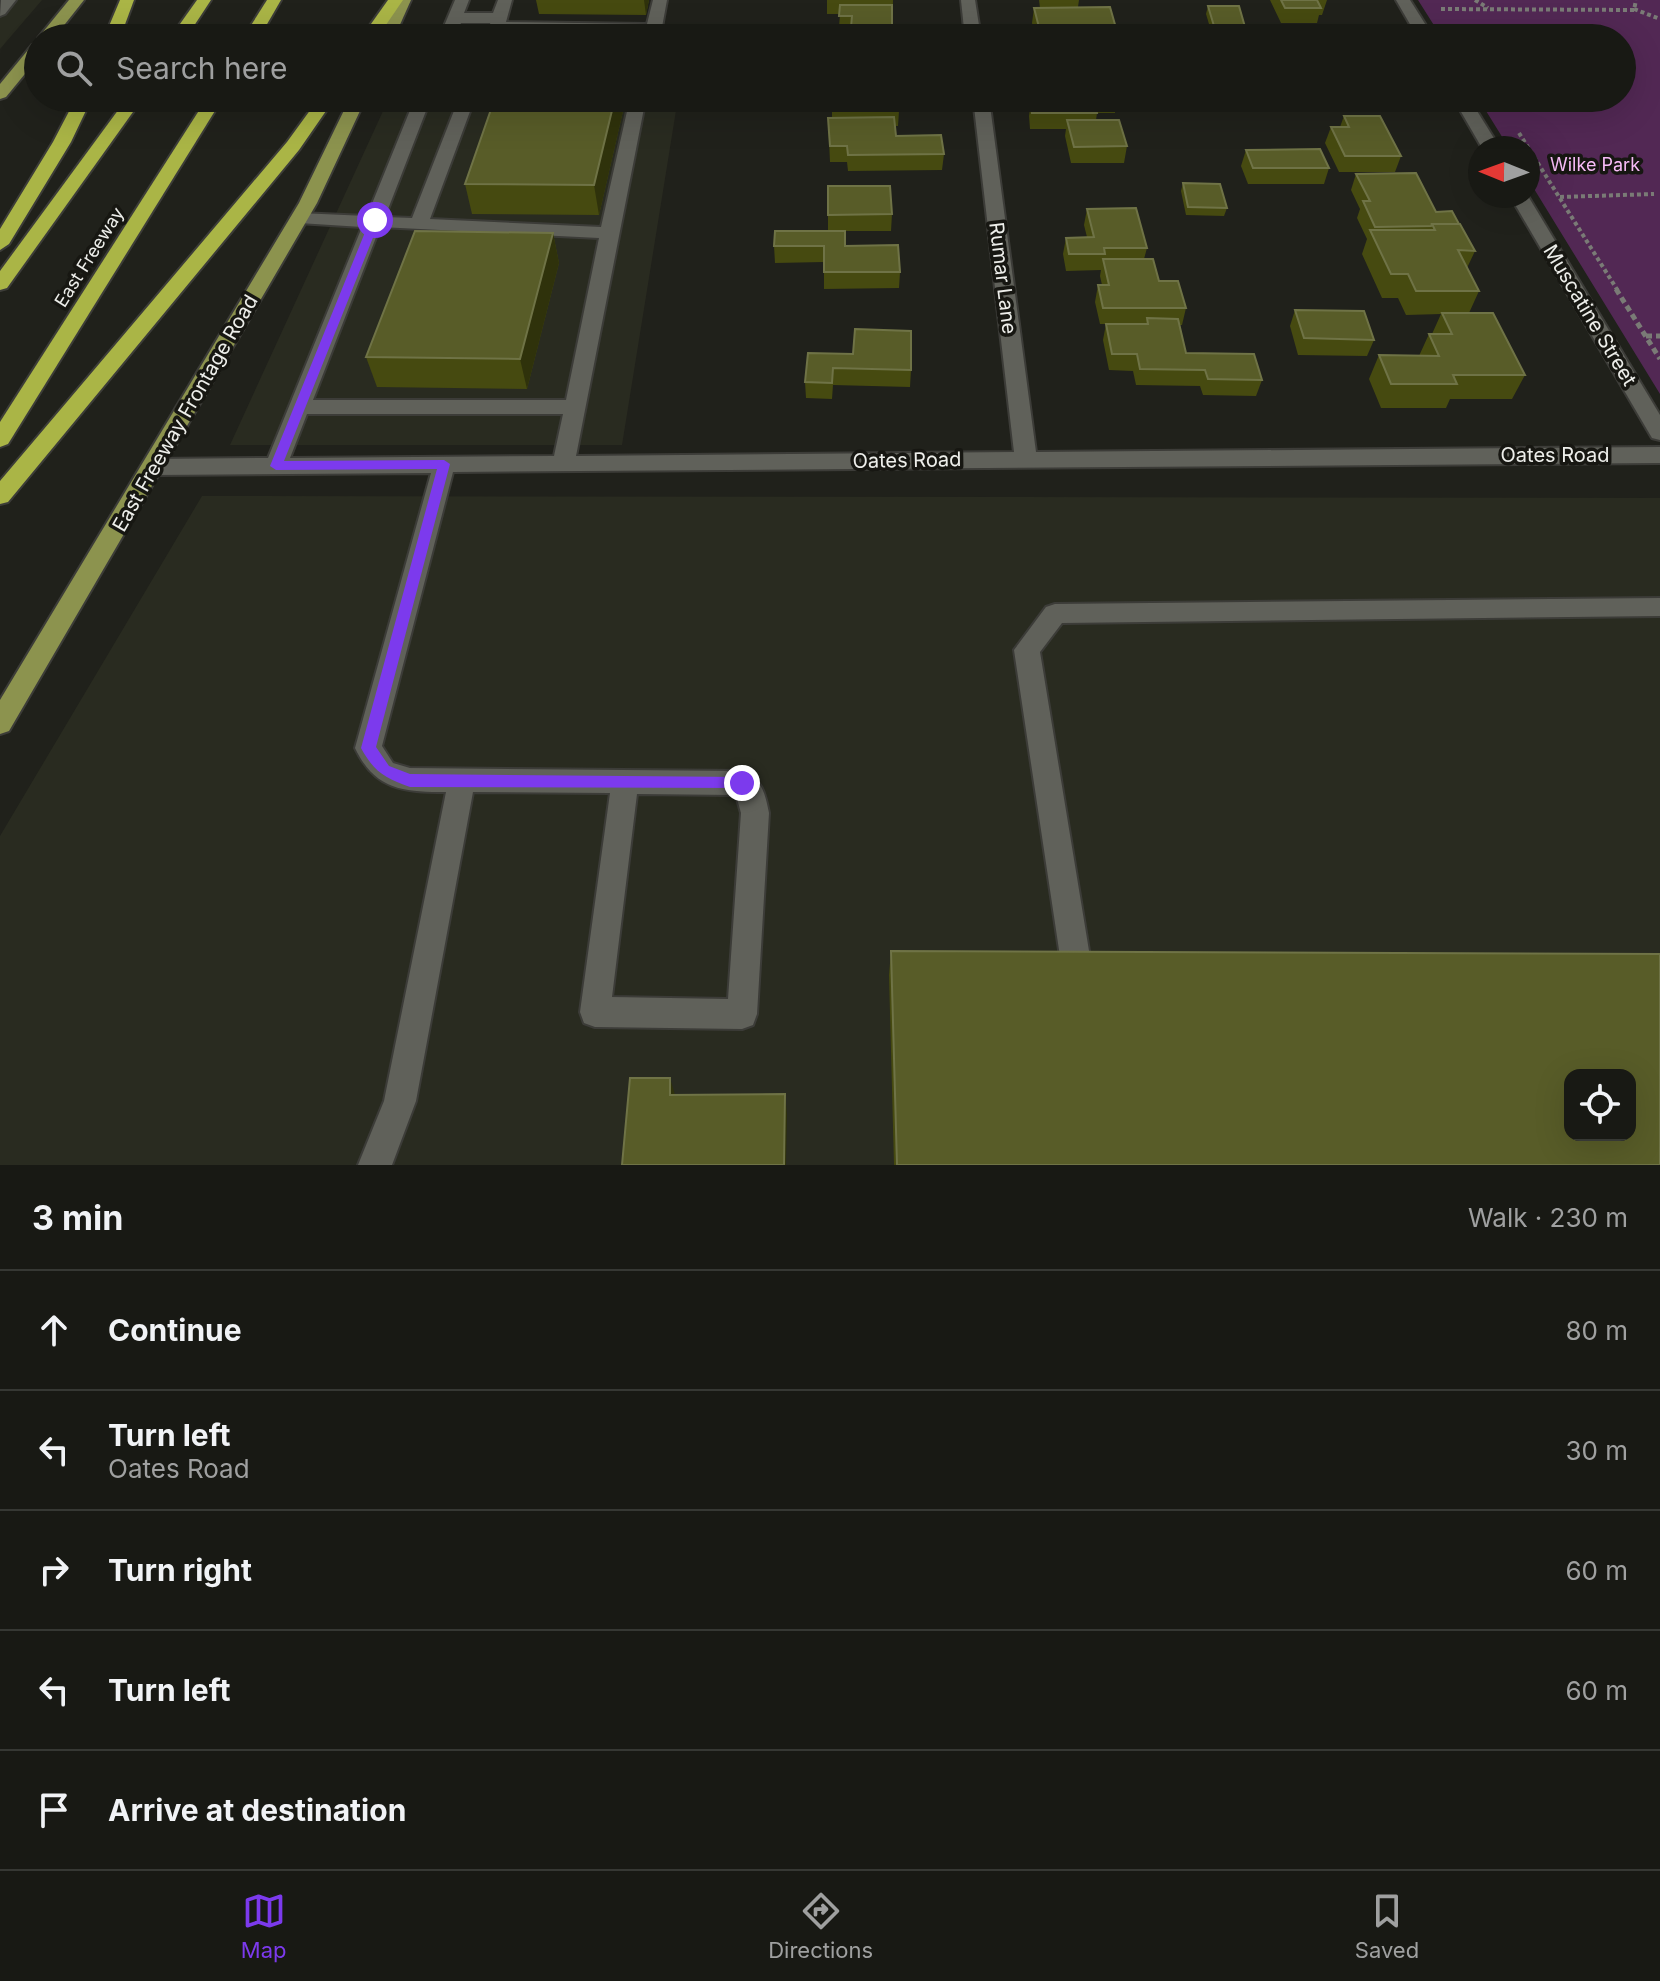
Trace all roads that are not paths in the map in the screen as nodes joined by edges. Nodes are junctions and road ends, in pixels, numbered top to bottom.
1 (9, 0) edge
2 (77, 0) edge
3 (127, 0) edge
4 (204, 0) edge
5 (274, 0) edge
6 (396, 0) edge
7 (404, 0) edge
8 (462, 0) edge
9 (505, 0) edge
10 (660, 0) edge
11 (968, 0) edge
12 (1403, 0) edge
13 (0, 11) edge
14 (455, 18) junction
15 (500, 18) junction
16 (57, 24) edge
17 (118, 24) edge
18 (188, 24) edge
19 (259, 24) edge
20 (379, 24) edge
21 (393, 24) edge
22 (453, 24) edge
23 (498, 24) edge
24 (655, 24) edge
25 (971, 24) edge
26 (1418, 24) edge
27 (24, 65) edge
28 (0, 94) edge
29 (77, 112) edge
30 (125, 112) edge
31 (206, 112) edge
32 (317, 112) edge
33 (351, 112) edge
34 (417, 112) edge
35 (462, 112) edge
36 (635, 112) edge
37 (983, 112) edge
38 (1469, 112) edge
39 (1484, 136) edge
40 (1526, 208) edge
41 (299, 218) junction
42 (375, 220) junction
43 (420, 222) junction
44 (609, 233) junction
45 (0, 244) edge
46 (0, 284) edge
47 (300, 407) junction
48 (575, 407) junction
49 (1660, 433) edge
50 (0, 439) edge
51 (1660, 455) edge
52 (1026, 458) junction
53 (564, 463) junction
54 (444, 464) junction
55 (276, 466) junction
56 (154, 467) junction
57 (0, 496) edge
58 (1660, 607) edge
59 (0, 723) edge
60 (462, 780) junction
61 (625, 782) junction
62 (1076, 963) edge
63 (375, 1165) edge

1 - 13 street
2 - 16 main road
3 - 17 highway
4 - 18 highway
5 - 19 highway
6 - 20 highway
7 - 21 main road
8 - 14 street
9 - 15 street
10 - 24 street
11 - 25 street
12 - 26 street
14 - 15 street
14 - 22 street
15 - 23 street
27 - 28 main road
29 - 45 highway
30 - 46 highway
31 - 50 highway, East Freeway
32 - 57 highway
33 - 41 main road, East Freeway Frontage Road
34 - 42 street
35 - 43 street
36 - 44 street
37 - 52 street, Rumar Lane
38 - 39 street
40 - 49 street, Muscatine Street
41 - 42 street
41 - 56 main road, East Freeway Frontage Road
42 - 43 street
42 - 47 street
43 - 44 street
44 - 48 street
47 - 48 street
47 - 55 street
48 - 53 street
51 - 52 street, Oates Road
52 - 53 street, Oates Road
53 - 54 street, Oates Road
54 - 55 street, Oates Road
54 - 60 street
55 - 56 street, Oates Road
56 - 59 main road, East Freeway Frontage Road
58 - 62 street
60 - 61 street
60 - 63 street
61 - 61 street

